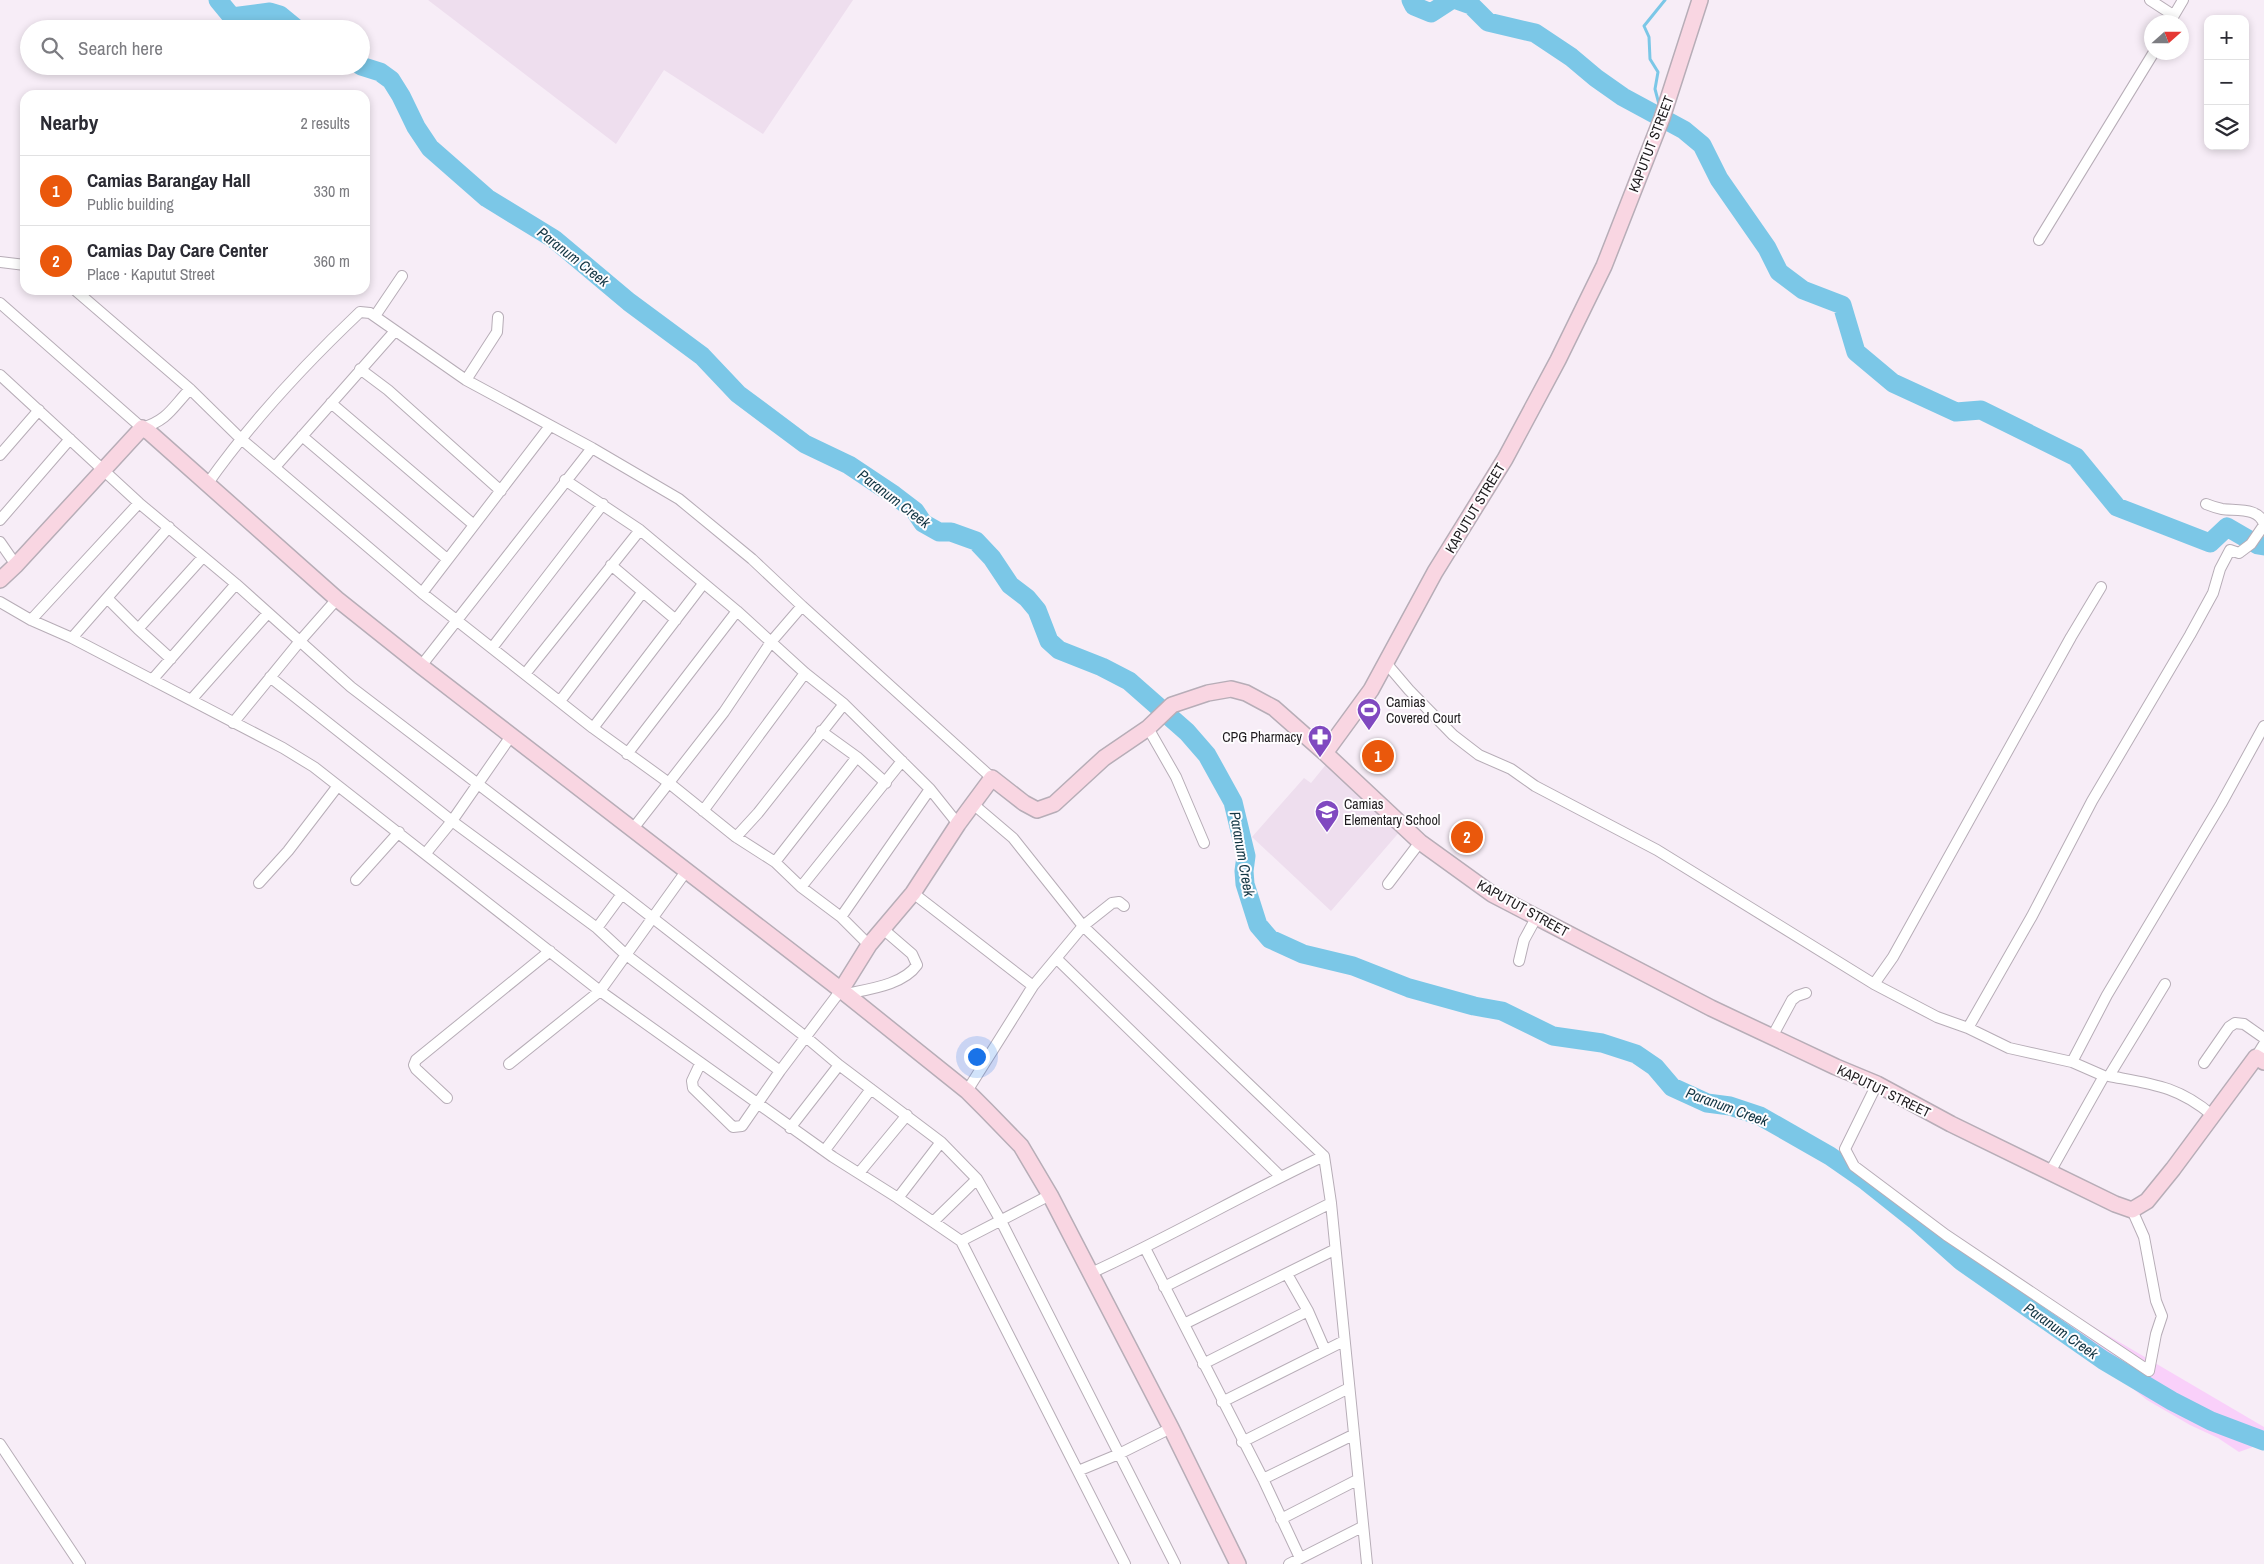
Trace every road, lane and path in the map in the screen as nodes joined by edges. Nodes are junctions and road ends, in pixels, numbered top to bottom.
1 (1700, 0) edge
2 (2150, 0) edge
3 (2183, 0) edge
4 (2167, 15) edge
5 (2174, 15) edge
6 (2149, 60) edge
7 (2040, 240) dead end
8 (0, 262) edge
9 (20, 265) edge
10 (402, 276) dead end
11 (81, 295) edge
12 (0, 303) edge
13 (375, 316) junction
14 (498, 317) dead end
15 (395, 331) junction
16 (360, 369) junction
17 (466, 380) junction
18 (2, 381) edge
19 (190, 389) junction
20 (331, 403) junction
21 (38, 410) junction
22 (550, 426) junction
23 (142, 428) junction
24 (302, 436) junction
25 (240, 438) junction
26 (70, 439) junction
27 (592, 448) junction
28 (0, 455) edge
29 (275, 467) junction
30 (104, 470) junction
31 (565, 480) junction
32 (208, 483) junction
33 (500, 491) junction
34 (139, 503) junction
35 (603, 504) junction
36 (2206, 504) dead end
37 (0, 520) edge
38 (474, 525) junction
39 (2264, 525) edge
40 (169, 528) junction
41 (640, 530) junction
42 (0, 542) edge
43 (203, 557) junction
44 (447, 559) junction
45 (16, 565) junction
46 (611, 565) junction
47 (0, 580) edge
48 (236, 584) junction
49 (703, 584) junction
50 (2101, 588) dead end
51 (422, 593) junction
52 (642, 593) junction
53 (107, 598) junction
54 (337, 599) junction
55 (0, 602) edge
56 (802, 606) junction
57 (737, 611) junction
58 (268, 613) junction
59 (30, 620) junction
60 (457, 620) junction
61 (676, 620) junction
62 (138, 629) junction
63 (72, 638) junction
64 (300, 641) junction
65 (771, 642) junction
66 (492, 648) junction
67 (171, 659) junction
68 (1386, 663) junction
69 (421, 666) junction
70 (805, 673) junction
71 (525, 674) junction
72 (270, 677) junction
73 (152, 680) junction
74 (191, 700) junction
75 (560, 701) junction
76 (844, 704) junction
77 (233, 723) junction
78 (1152, 724) junction
79 (2264, 726) edge
80 (593, 728) junction
81 (822, 732) junction
82 (511, 736) junction
83 (1325, 752) junction
84 (626, 754) junction
85 (857, 757) junction
86 (902, 762) junction
87 (992, 778) junction
88 (886, 783) junction
89 (477, 784) junction
90 (669, 784) junction
91 (337, 787) junction
92 (930, 789) junction
93 (973, 804) junction
94 (703, 811) junction
95 (452, 821) junction
96 (958, 824) junction
97 (632, 830) junction
98 (399, 832) junction
99 (736, 837) junction
100 (1420, 842) junction
101 (1204, 843) dead end
102 (426, 853) junction
103 (776, 862) junction
104 (687, 870) junction
105 (356, 880) dead end
106 (259, 883) dead end
107 (1388, 884) dead end
108 (802, 887) junction
109 (913, 893) junction
110 (622, 894) junction
111 (1124, 906) dead end
112 (841, 917) junction
113 (651, 918) junction
114 (1536, 918) junction
115 (1083, 926) junction
116 (597, 928) junction
117 (883, 929) junction
118 (869, 945) junction
119 (550, 951) junction
120 (625, 954) junction
121 (1057, 959) junction
122 (1519, 961) dead end
123 (1874, 984) junction
124 (2165, 984) dead end
125 (1033, 986) junction
126 (600, 991) junction
127 (844, 992) junction
128 (1806, 993) dead end
129 (1968, 1028) junction
130 (1772, 1037) junction
131 (807, 1038) junction
132 (2264, 1038) edge
133 (2264, 1044) edge
134 (2260, 1060) edge
135 (2072, 1062) junction
136 (2204, 1063) dead end
137 (509, 1064) dead end
138 (700, 1064) junction
139 (838, 1065) junction
140 (780, 1071) junction
141 (2107, 1076) junction
142 (1877, 1084) junction
143 (871, 1089) junction
144 (967, 1090) junction
145 (447, 1098) dead end
146 (757, 1104) junction
147 (907, 1114) junction
148 (2212, 1115) junction
149 (790, 1128) junction
150 (941, 1142) junction
151 (825, 1150) junction
152 (1324, 1156) junction
153 (2050, 1172) junction
154 (859, 1173) junction
155 (1281, 1177) junction
156 (977, 1179) junction
157 (1050, 1195) junction
158 (898, 1198) junction
159 (1331, 1203) junction
160 (2132, 1210) junction
161 (1001, 1221) junction
162 (933, 1222) junction
163 (960, 1241) junction
164 (1145, 1248) junction
165 (1334, 1250) junction
166 (1091, 1274) junction
167 (1287, 1274) junction
168 (1164, 1287) junction
169 (1308, 1311) junction
170 (1184, 1324) junction
171 (1344, 1341) junction
172 (1326, 1350) junction
173 (1203, 1364) junction
174 (1349, 1388) junction
175 (1222, 1402) junction
176 (1170, 1428) junction
177 (1354, 1435) junction
178 (1242, 1442) junction
179 (0, 1444) edge
180 (1119, 1454) junction
181 (1078, 1471) junction
182 (1263, 1479) junction
183 (1357, 1480) junction
184 (1281, 1518) junction
185 (1362, 1528) junction
186 (1300, 1558) junction
187 (80, 1564) edge
188 (1125, 1564) edge
189 (1175, 1564) edge
190 (1238, 1564) edge
191 (1288, 1564) edge
192 (1366, 1564) edge

1 - 68 street, KAPUTUT STREET
2 - 4 street
3 - 5 street
6 - 7 street
8 - 9 street
10 - 13 street
11 - 19 street
12 - 23 street
13 - 15 street
13 - 25 street
14 - 17 street
15 - 16 street
15 - 17 street
16 - 20 street
16 - 33 street
17 - 22 street
18 - 21 street
19 - 23 street
19 - 25 street
20 - 24 street
20 - 38 street
21 - 26 street
21 - 28 street
22 - 27 street
22 - 33 street
23 - 30 street
23 - 32 street
24 - 29 street
24 - 44 street
25 - 29 street
25 - 32 street
26 - 30 street
26 - 37 street
27 - 31 street
27 - 56 street
29 - 51 street
30 - 34 street
30 - 45 street
31 - 35 street
31 - 60 street
32 - 54 street
33 - 38 street
34 - 40 street
34 - 59 street
35 - 41 street
35 - 66 street
36 - 39 street
38 - 44 street
39 - 129 street
40 - 43 street
40 - 53 street
41 - 46 street
41 - 49 street
42 - 45 street
43 - 48 street
43 - 62 street
44 - 51 street
45 - 47 street
46 - 52 street
46 - 71 street
48 - 58 street
48 - 67 street
49 - 57 street
49 - 61 street
50 - 123 street
51 - 60 street
52 - 61 street
52 - 75 street
53 - 62 street
53 - 63 street
54 - 64 street
54 - 69 street
55 - 59 street
56 - 65 street
56 - 87 street
57 - 65 street
57 - 84 street
58 - 64 street
58 - 74 street
59 - 63 street
60 - 66 street
60 - 69 street
61 - 80 street
62 - 67 street
63 - 73 street
64 - 72 street
64 - 89 street
65 - 70 street
65 - 90 street
66 - 71 street
67 - 73 street
68 - 83 street, KAPUTUT STREET
68 - 123 street
69 - 82 street
70 - 76 street
70 - 94 street
71 - 75 street
72 - 77 street
72 - 95 street
73 - 74 street
74 - 77 street
75 - 80 street
76 - 81 street
76 - 86 street
77 - 91 street
78 - 83 street
78 - 87 street
78 - 101 street
79 - 135 street
80 - 84 street
81 - 85 street
81 - 99 street
82 - 89 street
82 - 97 street
83 - 100 street, KAPUTUT STREET
84 - 90 street
85 - 88 street
85 - 103 street
86 - 88 street
86 - 92 street
87 - 93 street
88 - 108 street
89 - 95 street
89 - 110 street
90 - 94 street
90 - 97 street
91 - 98 street
91 - 106 street
92 - 96 street
92 - 112 street
93 - 96 street
93 - 115 street
94 - 99 street
95 - 102 street
95 - 116 street
96 - 109 street
97 - 104 street
98 - 102 street
98 - 105 street
99 - 103 street
100 - 107 street
100 - 114 street, KAPUTUT STREET
102 - 119 street
103 - 108 street
104 - 113 street
104 - 127 street
108 - 112 street
109 - 117 street
109 - 125 street
110 - 113 street
110 - 116 street
111 - 115 street
112 - 118 street
113 - 120 street
113 - 131 street
114 - 122 street
114 - 130 street, KAPUTUT STREET
115 - 121 street
115 - 152 street
116 - 120 street
117 - 118 street
117 - 127 street
118 - 127 street
119 - 126 street
119 - 145 street
120 - 126 street
120 - 140 street
121 - 125 street
121 - 155 street
123 - 129 street
124 - 141 street
125 - 144 street
126 - 137 street
126 - 138 street
127 - 131 street
127 - 144 street
128 - 130 street
129 - 135 street
130 - 142 street, KAPUTUT STREET
131 - 139 street
131 - 140 street
132 - 136 street
133 - 134 street
134 - 148 street
135 - 141 street
138 - 146 street
138 - 146 street
139 - 143 street
139 - 149 street
140 - 146 street
141 - 148 street
141 - 153 street
142 - 153 street, KAPUTUT STREET
142 - 160 street
143 - 147 street
143 - 151 street
144 - 157 street
146 - 149 street
147 - 150 street
147 - 154 street
148 - 160 street
149 - 151 street
150 - 156 street
150 - 158 street
151 - 154 street
152 - 155 street
152 - 159 street
153 - 160 street, KAPUTUT STREET
154 - 158 street
155 - 164 street
156 - 161 street
156 - 162 street
157 - 161 street
157 - 166 street
158 - 162 street
159 - 165 street
159 - 168 street
161 - 163 street
161 - 180 street
162 - 163 street
163 - 181 street
164 - 166 street
164 - 168 street
165 - 167 street
165 - 171 street
166 - 176 street
167 - 169 street
167 - 170 street
168 - 170 street
169 - 172 street
169 - 173 street
170 - 173 street
171 - 172 street
171 - 174 street
172 - 175 street
173 - 175 street
174 - 177 street
174 - 178 street
175 - 178 street
176 - 180 street
176 - 190 street
177 - 182 street
177 - 183 street
178 - 182 street
179 - 187 street
180 - 181 street
180 - 189 street
181 - 188 street
182 - 184 street
183 - 184 street
183 - 185 street
184 - 186 street
185 - 186 street
185 - 192 street
186 - 191 street

